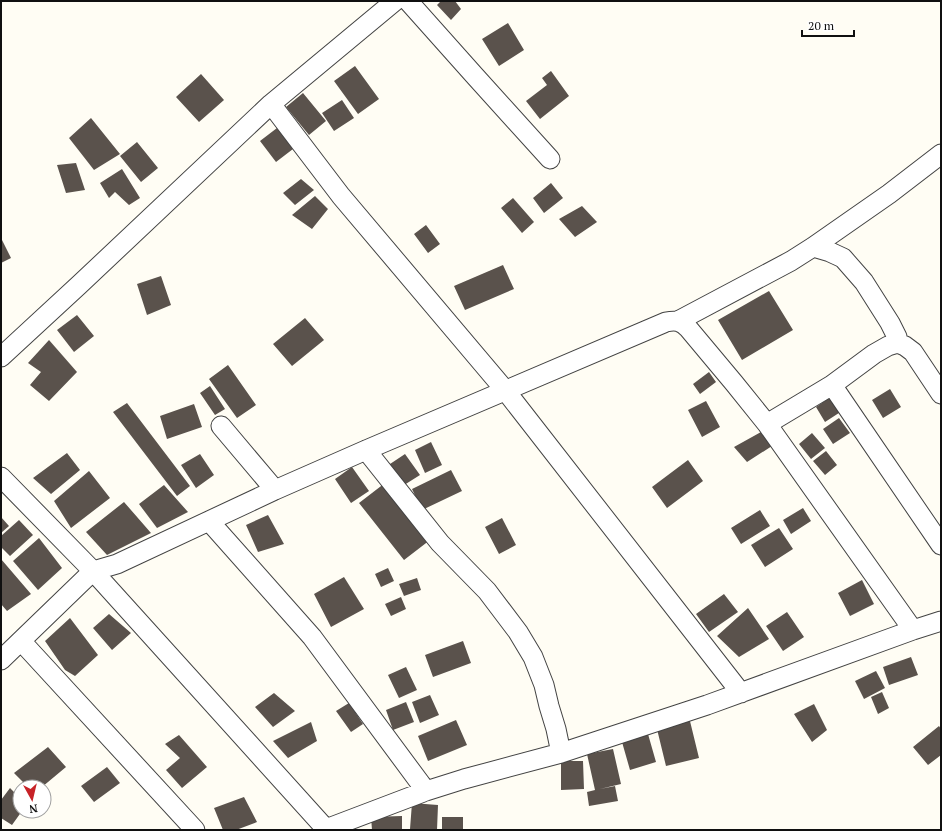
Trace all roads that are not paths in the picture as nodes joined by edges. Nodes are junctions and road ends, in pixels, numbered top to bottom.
1 (395, 1) edge
2 (408, 1) edge
3 (271, 104) junction
4 (941, 154) edge
5 (550, 159) dead end
6 (813, 247) junction
7 (678, 321) junction
8 (898, 344) junction
9 (1, 357) edge
10 (832, 385) junction
11 (505, 390) junction
12 (941, 394) edge
13 (767, 424) junction
14 (221, 426) dead end
15 (366, 450) junction
16 (1, 477) edge
17 (275, 490) junction
18 (210, 521) junction
19 (941, 545) edge
20 (93, 571) junction
21 (941, 621) edge
22 (913, 630) junction
23 (21, 641) junction
24 (1, 660) edge
25 (741, 692) junction
26 (561, 753) junction
27 (426, 791) junction
28 (195, 830) edge
29 (325, 830) edge

1 - 3 street
2 - 5 street
3 - 9 street
3 - 11 street
4 - 6 street
6 - 7 street
6 - 8 street
7 - 11 street
7 - 13 street
8 - 10 street
8 - 12 street
10 - 13 street
10 - 19 street
11 - 15 street
11 - 25 street
13 - 22 street
14 - 17 street
15 - 17 street
15 - 26 street
16 - 20 street
17 - 18 street
18 - 20 street
18 - 27 street
20 - 23 street
20 - 29 street
21 - 22 street
22 - 25 street
23 - 24 street
23 - 28 street
25 - 26 street
26 - 27 street
27 - 29 street

